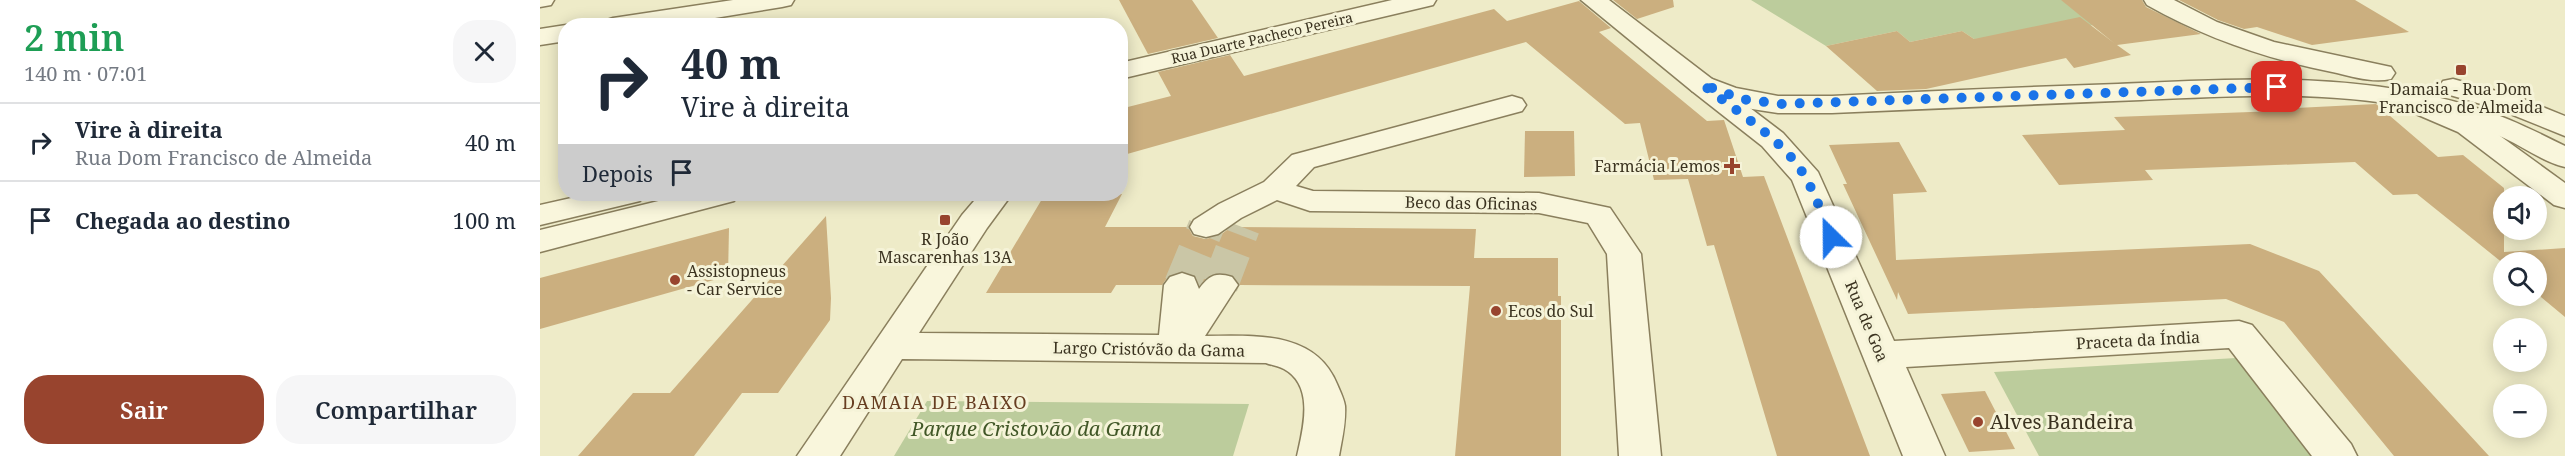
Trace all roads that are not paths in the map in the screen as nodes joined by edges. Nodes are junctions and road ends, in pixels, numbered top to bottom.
1 (782, 0) edge
2 (1424, 0) edge
3 (1593, 0) edge
4 (2156, 0) edge
5 (666, 18) edge
6 (2202, 24) junction
7 (558, 34) edge
8 (540, 37) edge
9 (1128, 71) edge
10 (1702, 84) junction
11 (2404, 87) junction
12 (2212, 89) junction
13 (1512, 105) dead end
14 (2565, 107) edge
15 (2565, 127) edge
16 (2565, 158) edge
17 (1275, 189) junction
18 (2565, 198) edge
19 (599, 201) edge
20 (696, 201) edge
21 (971, 208) edge
22 (540, 215) edge
23 (1226, 222) tunnel mouth
24 (540, 241) edge
25 (1182, 285) tunnel mouth
26 (1220, 285) tunnel mouth
27 (891, 346) junction
28 (1177, 349) junction
29 (1882, 355) junction
30 (818, 456) edge
31 (1317, 456) edge
32 (1640, 456) edge
33 (1924, 456) edge
34 (2336, 456) edge

1 - 5 street
2 - 9 street, Rua Duarte Pacheco Pereira
3 - 10 street, Rua de Goa
4 - 6 street
6 - 11 street
6 - 12 street
7 - 8 street
10 - 12 street
10 - 29 street, Rua de Goa
11 - 12 street
11 - 14 street
11 - 15 street
11 - 16 street
11 - 18 street
13 - 17 street
17 - 23 street
17 - 32 street, Beco das Oficinas
19 - 22 street
20 - 24 street
21 - 27 street
25 - 28 street
26 - 28 street
27 - 28 street, Largo Cristóvão da Gama
27 - 30 street
28 - 31 street, Largo Cristóvão da Gama
29 - 33 street, Rua de Goa
29 - 34 street, Praceta da Índia

